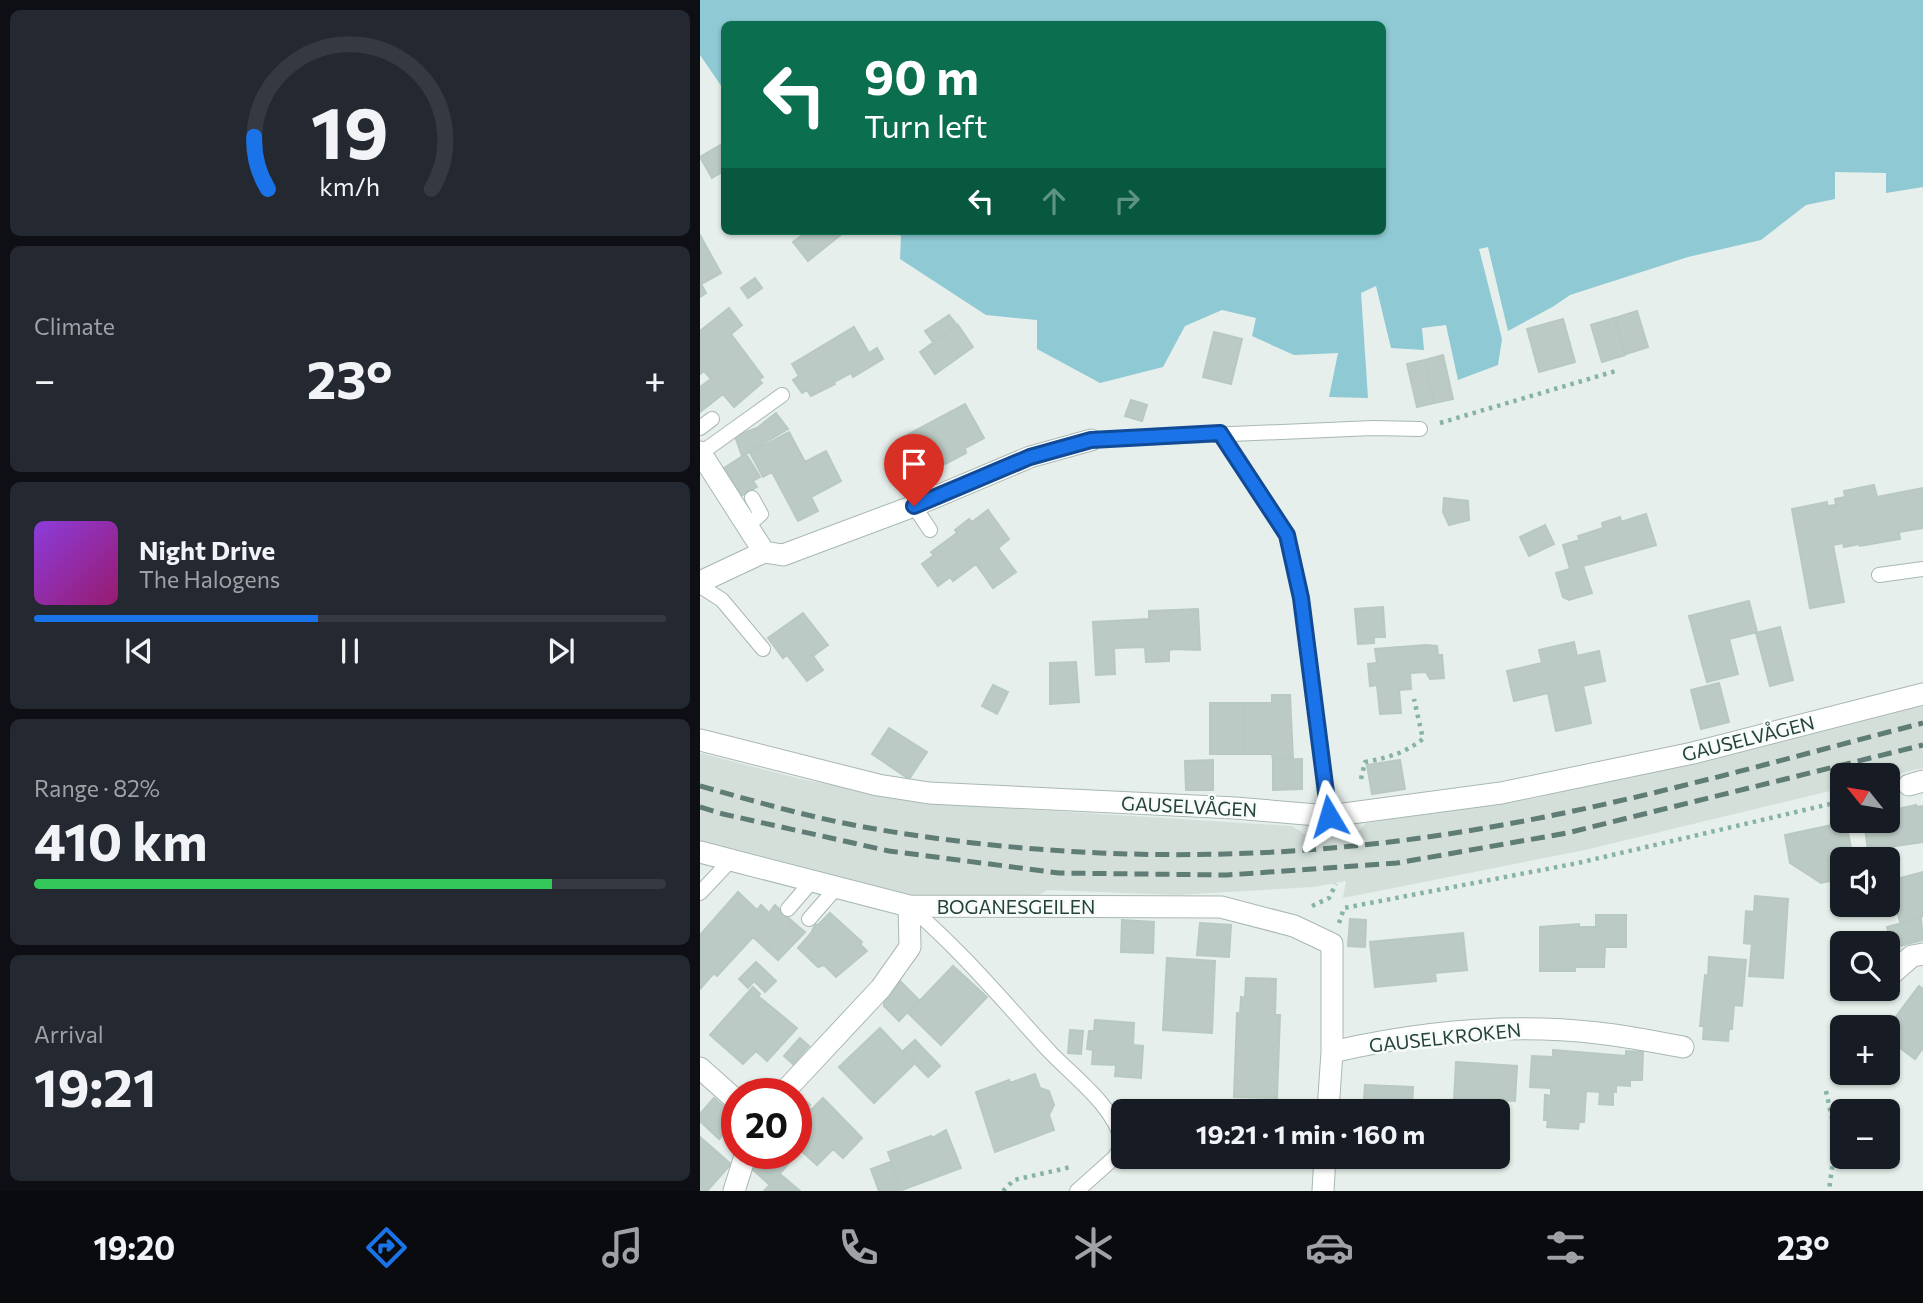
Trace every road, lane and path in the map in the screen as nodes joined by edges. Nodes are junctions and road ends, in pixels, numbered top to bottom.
1 (1619, 370) dead end
2 (782, 395) dead end
3 (712, 419) dead end
4 (700, 428) edge
5 (1419, 429) joint
6 (1220, 433) junction
7 (1091, 440) joint
8 (700, 452) edge
9 (926, 476) dead end
10 (752, 498) dead end
11 (923, 503) junction
12 (747, 526) junction
13 (930, 530) dead end
14 (764, 552) junction
15 (1923, 569) edge
16 (1878, 575) dead end
17 (700, 584) edge
18 (763, 649) dead end
19 (1923, 694) edge
20 (1414, 699) dead end
21 (700, 740) edge
22 (1361, 779) dead end
23 (1830, 804) edge
24 (1329, 816) junction
25 (700, 852) edge
26 (731, 860) junction
27 (812, 881) junction
28 (837, 887) junction
29 (700, 893) edge
30 (909, 906) junction
31 (788, 909) dead end
32 (809, 919) dead end
33 (1332, 944) junction
34 (1923, 954) edge
35 (1900, 968) edge
36 (1683, 1047) dead end
37 (1332, 1052) junction
38 (700, 1068) edge
39 (797, 1078) edge
40 (721, 1087) edge
41 (1826, 1091) dead end
42 (1329, 1099) edge
43 (1111, 1118) edge
44 (1111, 1157) edge
45 (1111, 1161) edge
46 (741, 1169) edge
47 (1324, 1169) edge
48 (734, 1191) edge
49 (1003, 1191) edge
50 (1077, 1191) edge
51 (1323, 1191) edge
52 (1829, 1191) edge

1 - 5 path
2 - 8 lane
3 - 4 lane
5 - 6 lane
6 - 7 lane
6 - 24 lane
7 - 11 street
8 - 12 street
9 - 11 lane
10 - 12 lane
11 - 13 lane
11 - 14 street
12 - 14 street
14 - 17 street
15 - 16 lane
17 - 18 lane
19 - 24 street, GAUSELVÅGEN
20 - 22 path
21 - 24 street, GAUSELVÅGEN
23 - 33 path
25 - 26 street, BOGANESGEILEN
26 - 27 street, BOGANESGEILEN
26 - 29 lane
27 - 28 street, BOGANESGEILEN
27 - 31 lane
28 - 30 street, BOGANESGEILEN
28 - 32 lane
30 - 33 street, BOGANESGEILEN
30 - 39 street
30 - 43 lane
33 - 37 street
34 - 35 street
36 - 37 street, GAUSELKROKEN
37 - 42 street
38 - 40 street
41 - 52 path
44 - 49 path
45 - 50 lane
46 - 48 street
47 - 51 street

